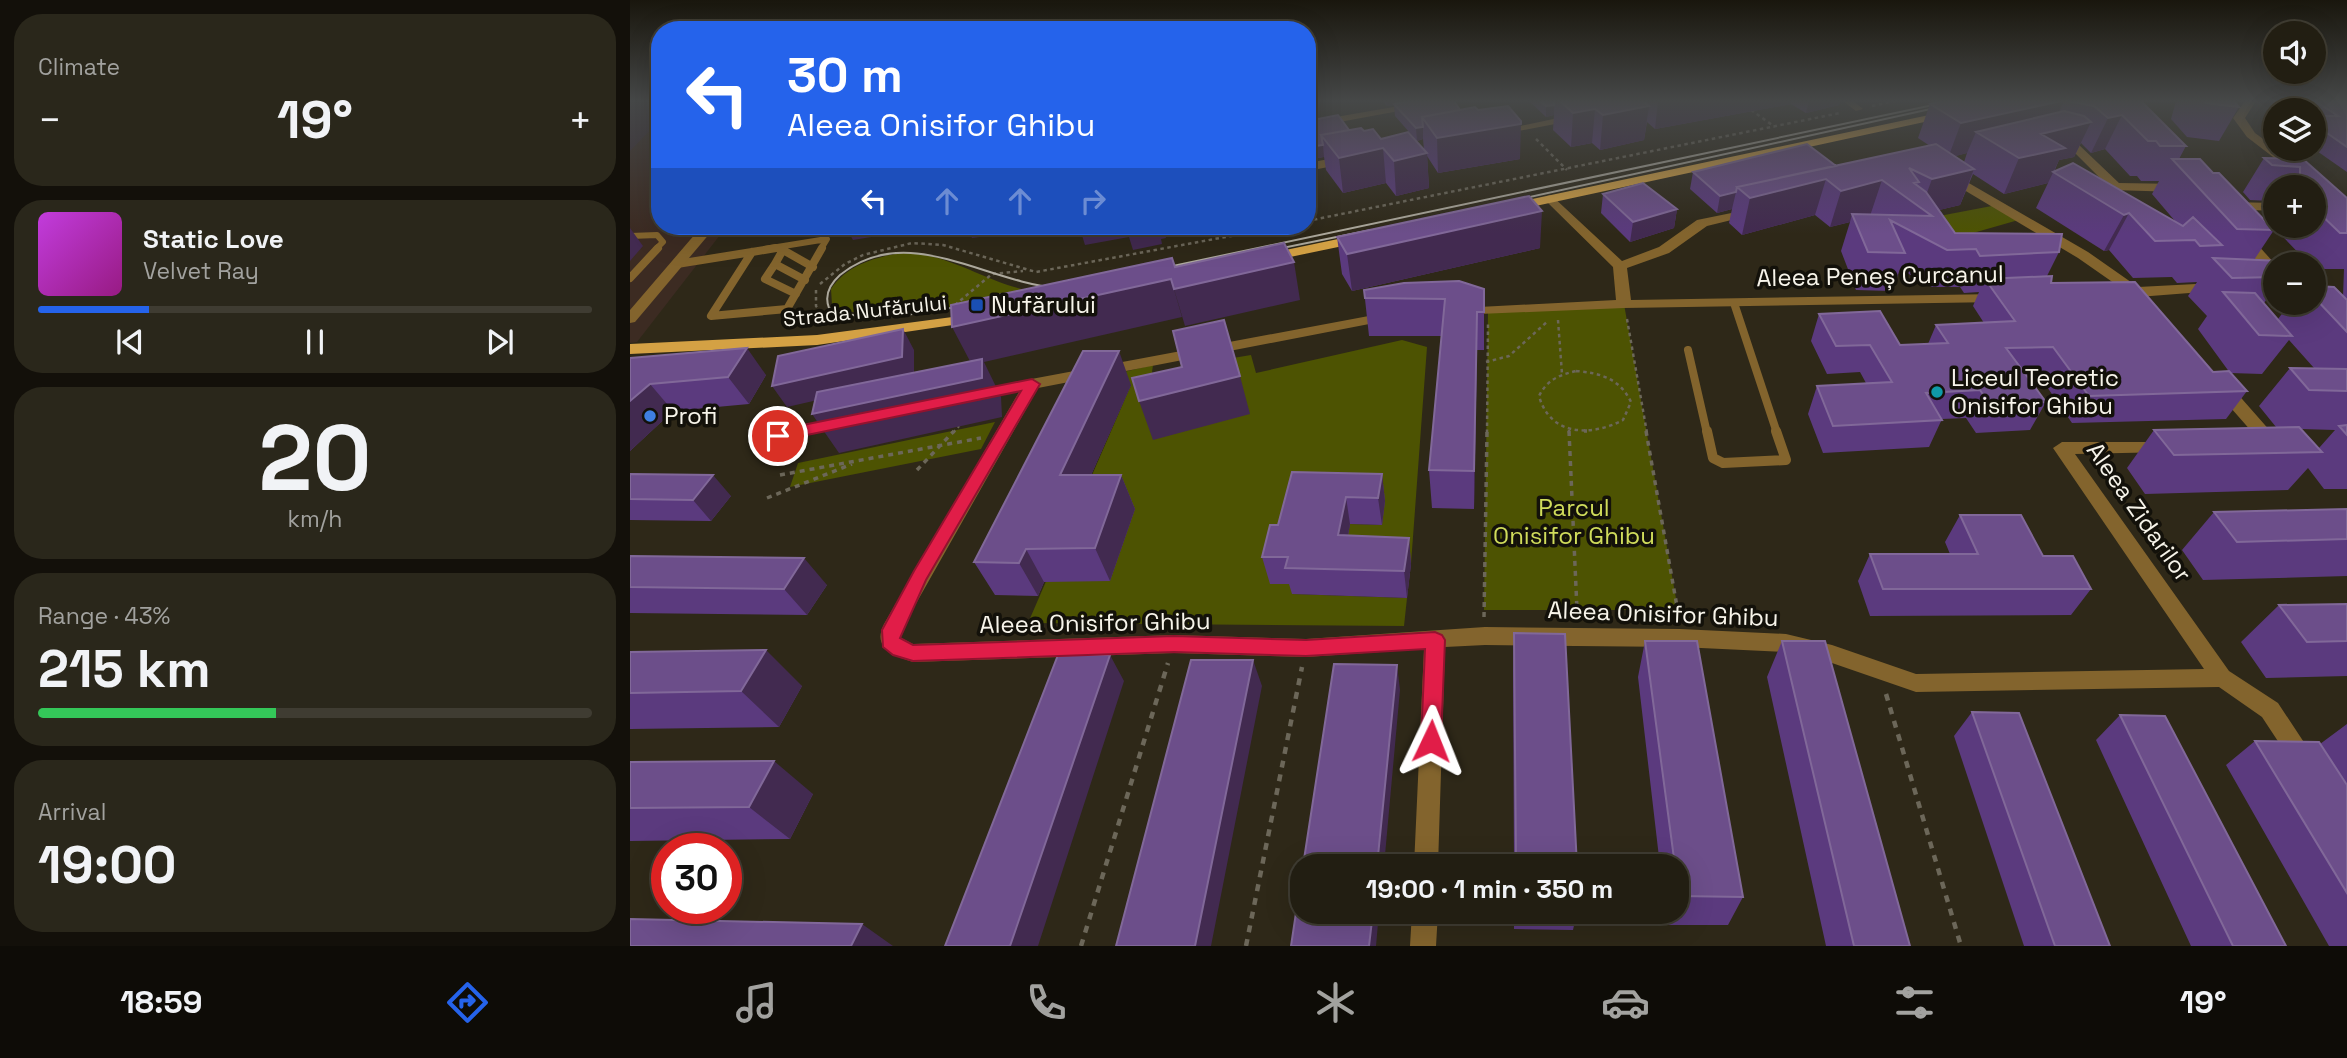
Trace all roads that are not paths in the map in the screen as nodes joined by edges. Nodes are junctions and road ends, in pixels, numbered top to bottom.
1 (1806, 145) edge
2 (2073, 145) edge
3 (2264, 145) edge
4 (1797, 147) junction
5 (1808, 156) edge
6 (1361, 157) edge
7 (1958, 160) edge
8 (1316, 165) edge
9 (2304, 175) edge
10 (2199, 189) edge
11 (1551, 199) junction
12 (1766, 207) edge
13 (2263, 209) edge
14 (1494, 211) edge
15 (651, 234) edge
16 (658, 235) edge
17 (701, 235) edge
18 (630, 236) edge
19 (1374, 236) edge
20 (784, 248) junction
21 (752, 251) junction
22 (2263, 259) edge
23 (1254, 260) edge
24 (677, 264) junction
25 (775, 264) junction
26 (1620, 266) junction
27 (813, 267) junction
28 (630, 278) edge
29 (805, 280) junction
30 (2233, 287) edge
31 (2136, 291) junction
32 (2110, 292) edge
33 (796, 294) junction
34 (2014, 298) edge
35 (1734, 303) junction
36 (1624, 304) junction
37 (2152, 308) edge
38 (1447, 312) edge
39 (1407, 314) edge
40 (988, 316) edge
41 (630, 319) edge
42 (687, 347) junction
43 (630, 349) edge
44 (1688, 350) dead end
45 (643, 365) edge
46 (2214, 379) edge
47 (1032, 384) junction
48 (979, 395) edge
49 (845, 422) edge
50 (778, 436) dead end
51 (2183, 448) edge
52 (2249, 448) edge
53 (1435, 640) junction
54 (2222, 678) junction
55 (2318, 784) edge
56 (1426, 854) edge
57 (1424, 924) edge
58 (1423, 946) edge

1 - 4 main road
2 - 10 street
3 - 9 street
4 - 5 street
4 - 11 main road
6 - 8 street
7 - 31 street
11 - 14 main road
11 - 26 street
12 - 26 street
13 - 22 street
15 - 18 lane
16 - 28 lane
17 - 24 street
19 - 23 main road
20 - 21 lane
20 - 25 lane
20 - 27 lane
20 - 27 lane
21 - 24 lane
21 - 33 lane
24 - 41 street
25 - 29 lane
25 - 33 lane
26 - 36 street
27 - 29 lane
29 - 33 lane
30 - 31 street
31 - 32 street
31 - 37 street
34 - 35 street, Aleea Peneș Curcanul
35 - 36 street, Aleea Peneș Curcanul
35 - 44 lane
36 - 38 street, Aleea Peneș Curcanul
39 - 47 street
40 - 42 main road, Strada Nufărului
42 - 43 main road, Strada Nufărului
42 - 45 main road
46 - 52 street
47 - 48 lane
47 - 53 street, Aleea Onisifor Ghibu
49 - 50 lane
51 - 54 street, Aleea Zidarilor
53 - 54 street, Aleea Onisifor Ghibu
53 - 56 street
54 - 55 street, Aleea Zidarilor
57 - 58 street

